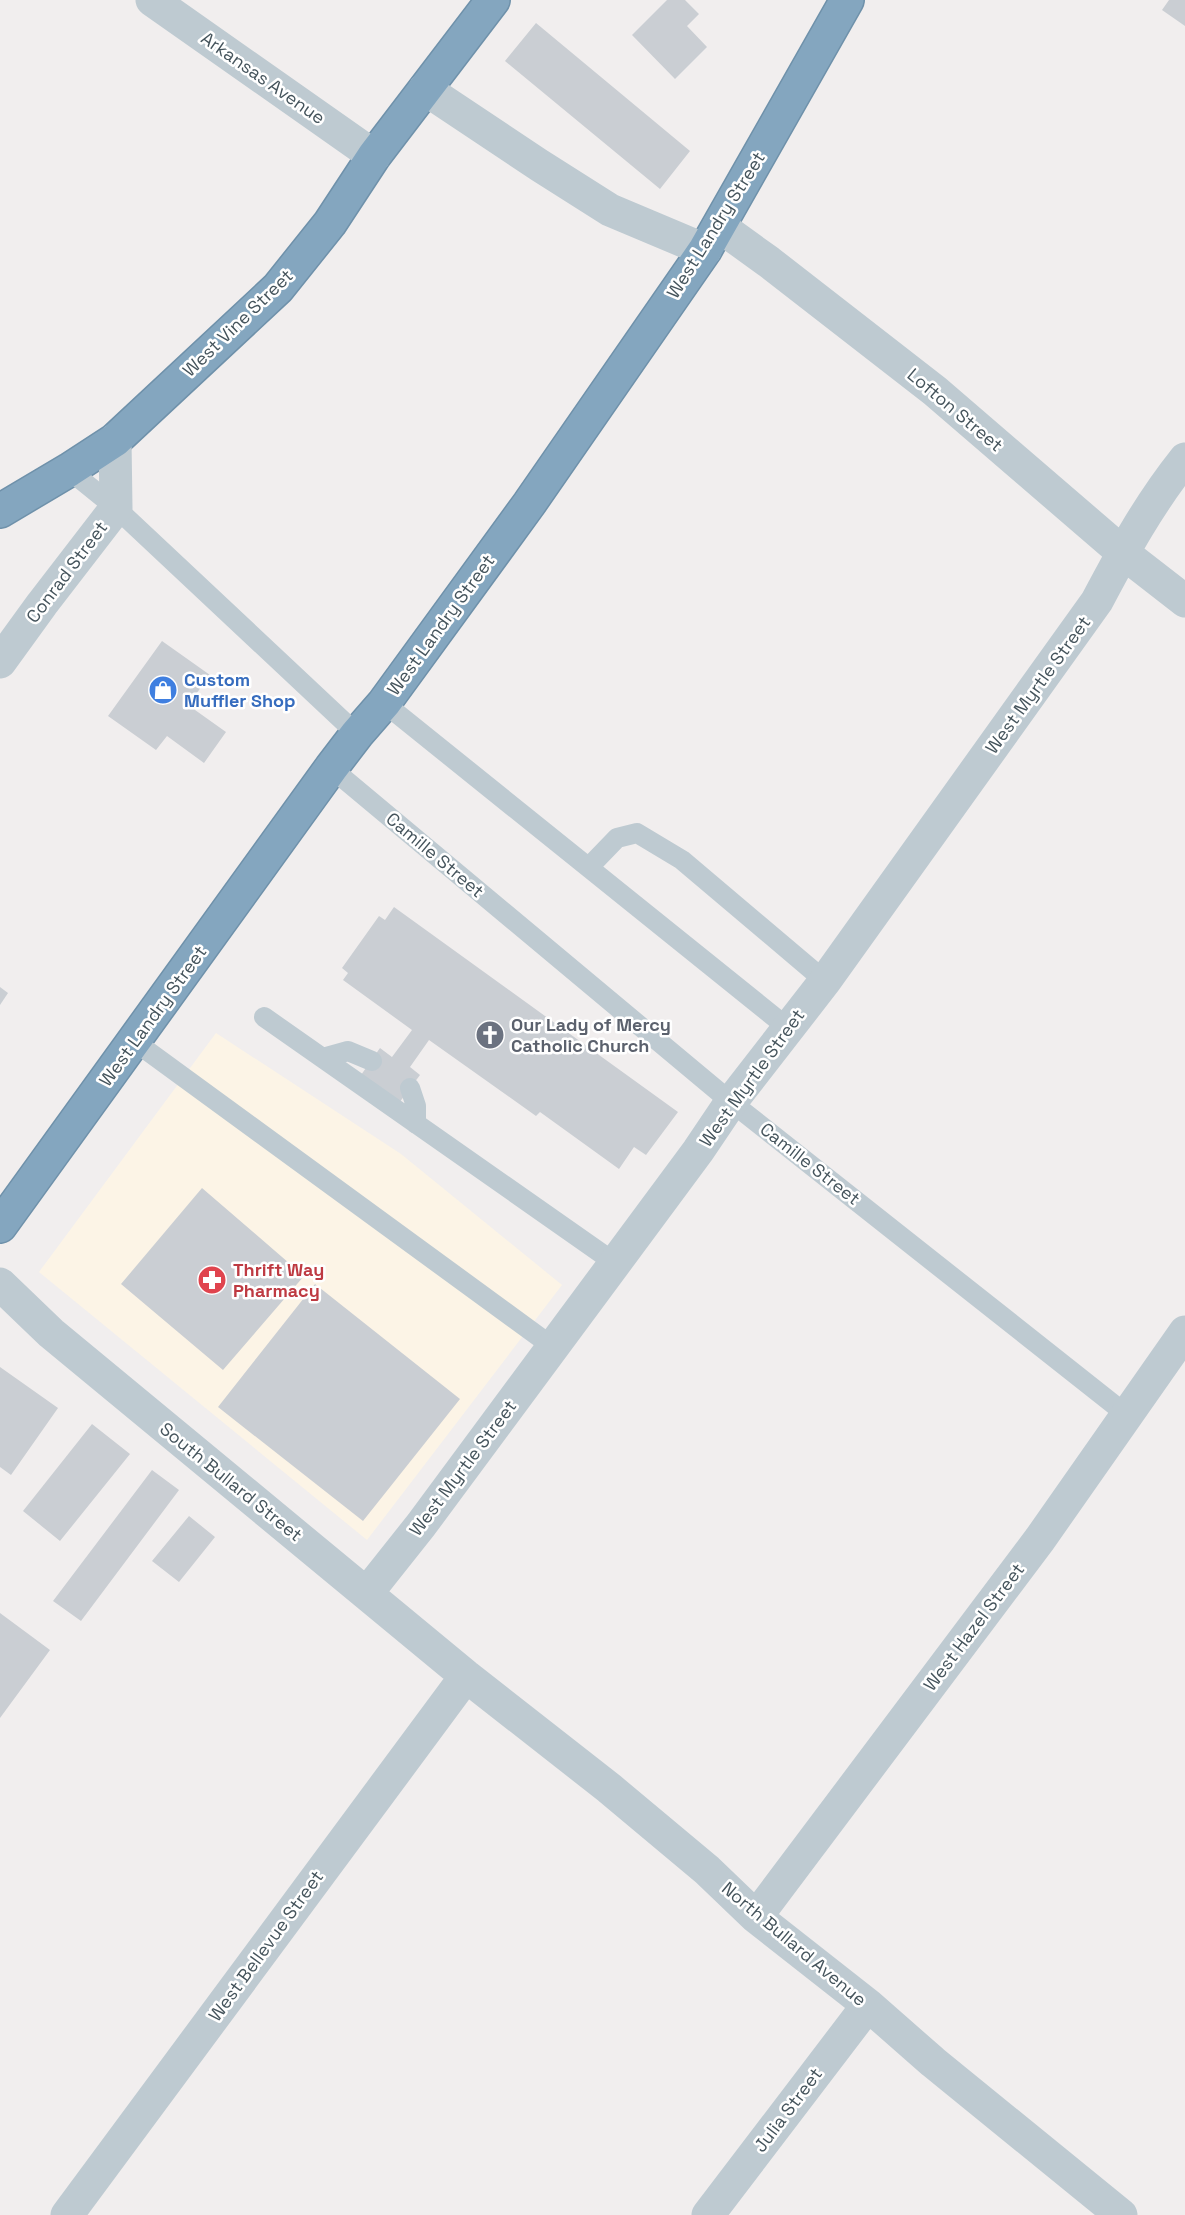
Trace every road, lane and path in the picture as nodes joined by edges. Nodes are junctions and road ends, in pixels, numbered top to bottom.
1 (152, 0) edge
2 (493, 0) edge
3 (847, 0) edge
4 (425, 89) junction
5 (374, 156) junction
6 (712, 238) junction
7 (115, 440) junction
8 (1185, 459) edge
9 (69, 470) junction
10 (116, 508) junction
11 (0, 511) edge
12 (1122, 552) junction
13 (1185, 601) edge
14 (0, 663) edge
15 (384, 703) junction
16 (357, 734) junction
17 (332, 768) junction
18 (588, 867) junction
19 (825, 981) junction
20 (264, 1017) dead end
21 (788, 1029) junction
22 (134, 1041) junction
23 (323, 1058) junction
24 (372, 1061) dead end
25 (410, 1088) dead end
26 (731, 1102) junction
27 (416, 1124) junction
28 (0, 1226) edge
29 (615, 1263) junction
30 (0, 1284) edge
31 (1185, 1332) edge
32 (553, 1347) junction
33 (1127, 1415) junction
34 (367, 1593) junction
35 (465, 1676) junction
36 (756, 1917) junction
37 (868, 2005) junction
38 (67, 2215) edge
39 (708, 2215) edge
40 (1121, 2215) edge

1 - 5 street, Arkansas Avenue
2 - 4 highway, West Vine Street
3 - 6 highway, West Landry Street
4 - 5 highway, West Vine Street
4 - 6 street, Lofton Street
5 - 7 highway, West Vine Street
6 - 12 street, Lofton Street
6 - 15 highway, West Landry Street
7 - 9 highway, West Vine Street
7 - 10 street, Conrad Street
8 - 12 street, West Myrtle Street
9 - 10 lane
9 - 11 highway, West Vine Street
10 - 14 street, Conrad Street
10 - 16 lane
12 - 13 street, Lofton Street
12 - 19 street, West Myrtle Street
15 - 16 highway, West Landry Street
15 - 18 lane
16 - 17 highway, West Landry Street
17 - 22 highway, West Landry Street
17 - 26 lane, Camille Street
18 - 19 lane
18 - 21 lane
19 - 21 street, West Myrtle Street
20 - 23 lane
21 - 26 street, West Myrtle Street
22 - 28 highway, West Landry Street
22 - 32 lane
23 - 24 lane
23 - 27 lane
25 - 27 lane
26 - 29 street, West Myrtle Street
26 - 33 lane, Camille Street
27 - 29 lane
29 - 32 street, West Myrtle Street
30 - 34 street, South Bullard Street
31 - 33 street, West Hazel Street
32 - 34 street, West Myrtle Street
33 - 36 street, West Hazel Street
34 - 35 street, South Bullard Street
35 - 36 street, North Bullard Avenue
35 - 38 street, West Bellevue Street
36 - 37 street, North Bullard Avenue
37 - 39 street, Julia Street
37 - 40 street, North Bullard Avenue

